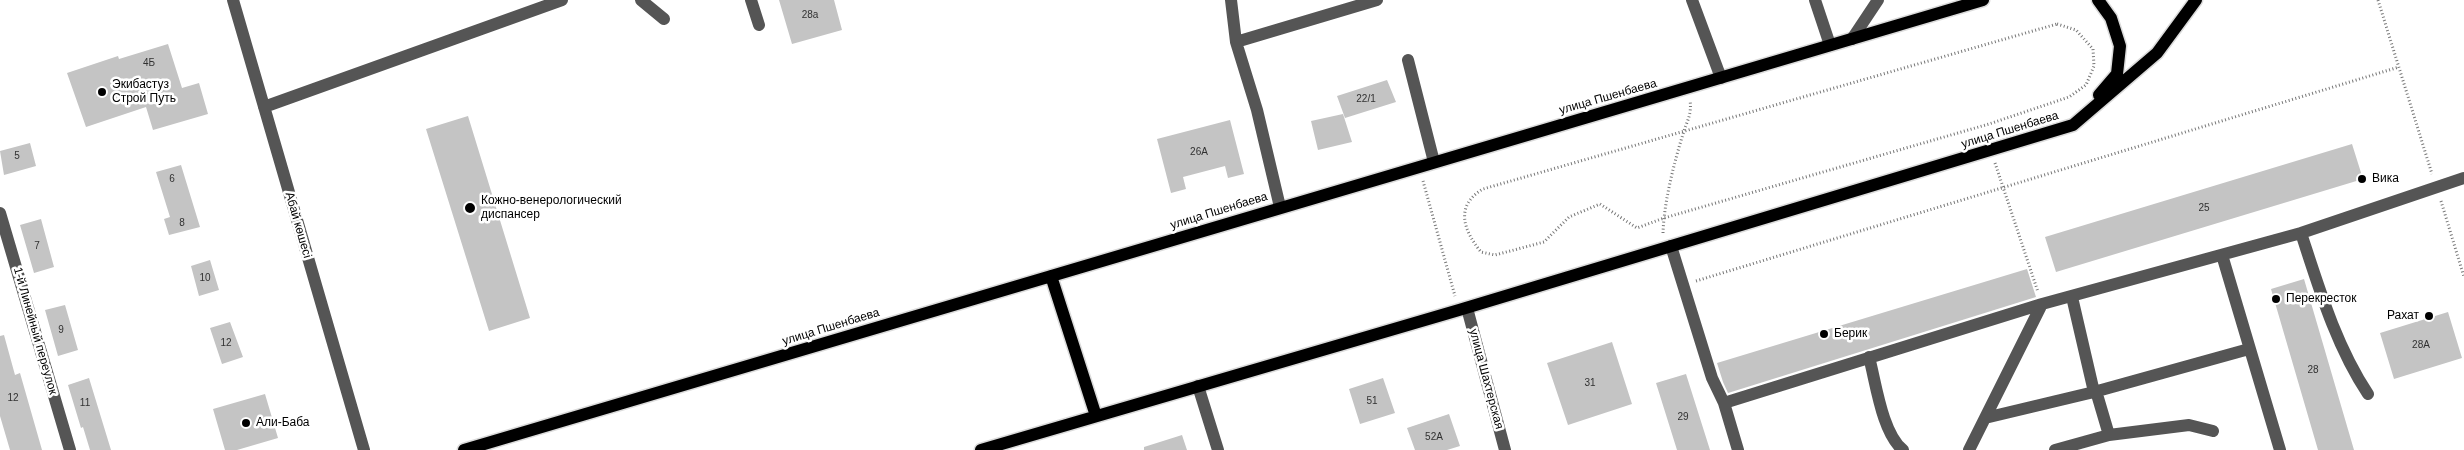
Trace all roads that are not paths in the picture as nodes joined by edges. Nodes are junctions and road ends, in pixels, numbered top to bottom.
1 (232, 0) edge
2 (562, 0) edge
3 (642, 0) edge
4 (751, 0) edge
5 (1231, 0) edge
6 (1377, 0) edge
7 (1692, 0) edge
8 (1815, 0) edge
9 (1878, 0) edge
10 (1983, 0) edge
11 (2098, 0) edge
12 (2196, 0) edge
13 (664, 19) dead end
14 (759, 25) dead end
15 (1852, 39) junction
16 (1236, 42) junction
17 (1830, 45) junction
18 (1408, 60) dead end
19 (1721, 78) junction
20 (264, 107) junction
21 (2073, 126) junction
22 (1434, 162) junction
23 (2464, 178) edge
24 (1280, 207) junction
25 (0, 213) edge
26 (2301, 233) junction
27 (1667, 247) junction
28 (2222, 255) junction
29 (1051, 276) junction
30 (2072, 297) junction
31 (2042, 304) junction
32 (1463, 309) junction
33 (2249, 349) junction
34 (1869, 357) junction
35 (1198, 386) junction
36 (2095, 391) junction
37 (2368, 394) dead end
38 (1724, 402) junction
39 (1096, 416) junction
40 (1985, 418) junction
41 (2213, 432) dead end
42 (2109, 435) junction
43 (70, 450) edge
44 (364, 450) edge
45 (464, 450) edge
46 (981, 450) edge
47 (1218, 450) edge
48 (1505, 450) edge
49 (1738, 450) edge
50 (1903, 450) edge
51 (1969, 450) edge
52 (2055, 450) edge
53 (2280, 450) edge

1 - 20 street, Абай көшесі
2 - 20 street
3 - 13 street
4 - 14 street
5 - 16 street
6 - 16 street
7 - 19 street
8 - 17 street
9 - 15 street
10 - 15 main road, улица Пшенбаева
11 - 21 main road
12 - 21 main road, улица Пшенбаева
15 - 17 main road, улица Пшенбаева
16 - 24 street
17 - 19 main road, улица Пшенбаева
18 - 22 street
19 - 22 main road, улица Пшенбаева
20 - 44 street, Абай көшесі
21 - 27 main road, улица Пшенбаева
22 - 24 main road, улица Пшенбаева
23 - 26 street
24 - 29 main road, улица Пшенбаева
25 - 43 street, 1-й Линейный переулок
26 - 28 street
26 - 37 street
27 - 32 main road, улица Пшенбаева
27 - 38 street
28 - 30 street
28 - 33 street
29 - 39 main road
29 - 45 main road, улица Пшенбаева
30 - 31 street
30 - 36 street
31 - 34 street
31 - 40 street
32 - 35 main road, улица Пшенбаева
32 - 48 street, улица Шахтерская
33 - 36 street
33 - 53 street
34 - 38 street
34 - 50 street
35 - 39 main road, улица Пшенбаева
35 - 47 street
36 - 40 street
36 - 42 street
38 - 49 street
39 - 46 main road, улица Пшенбаева
40 - 51 street
41 - 42 street
42 - 52 street

